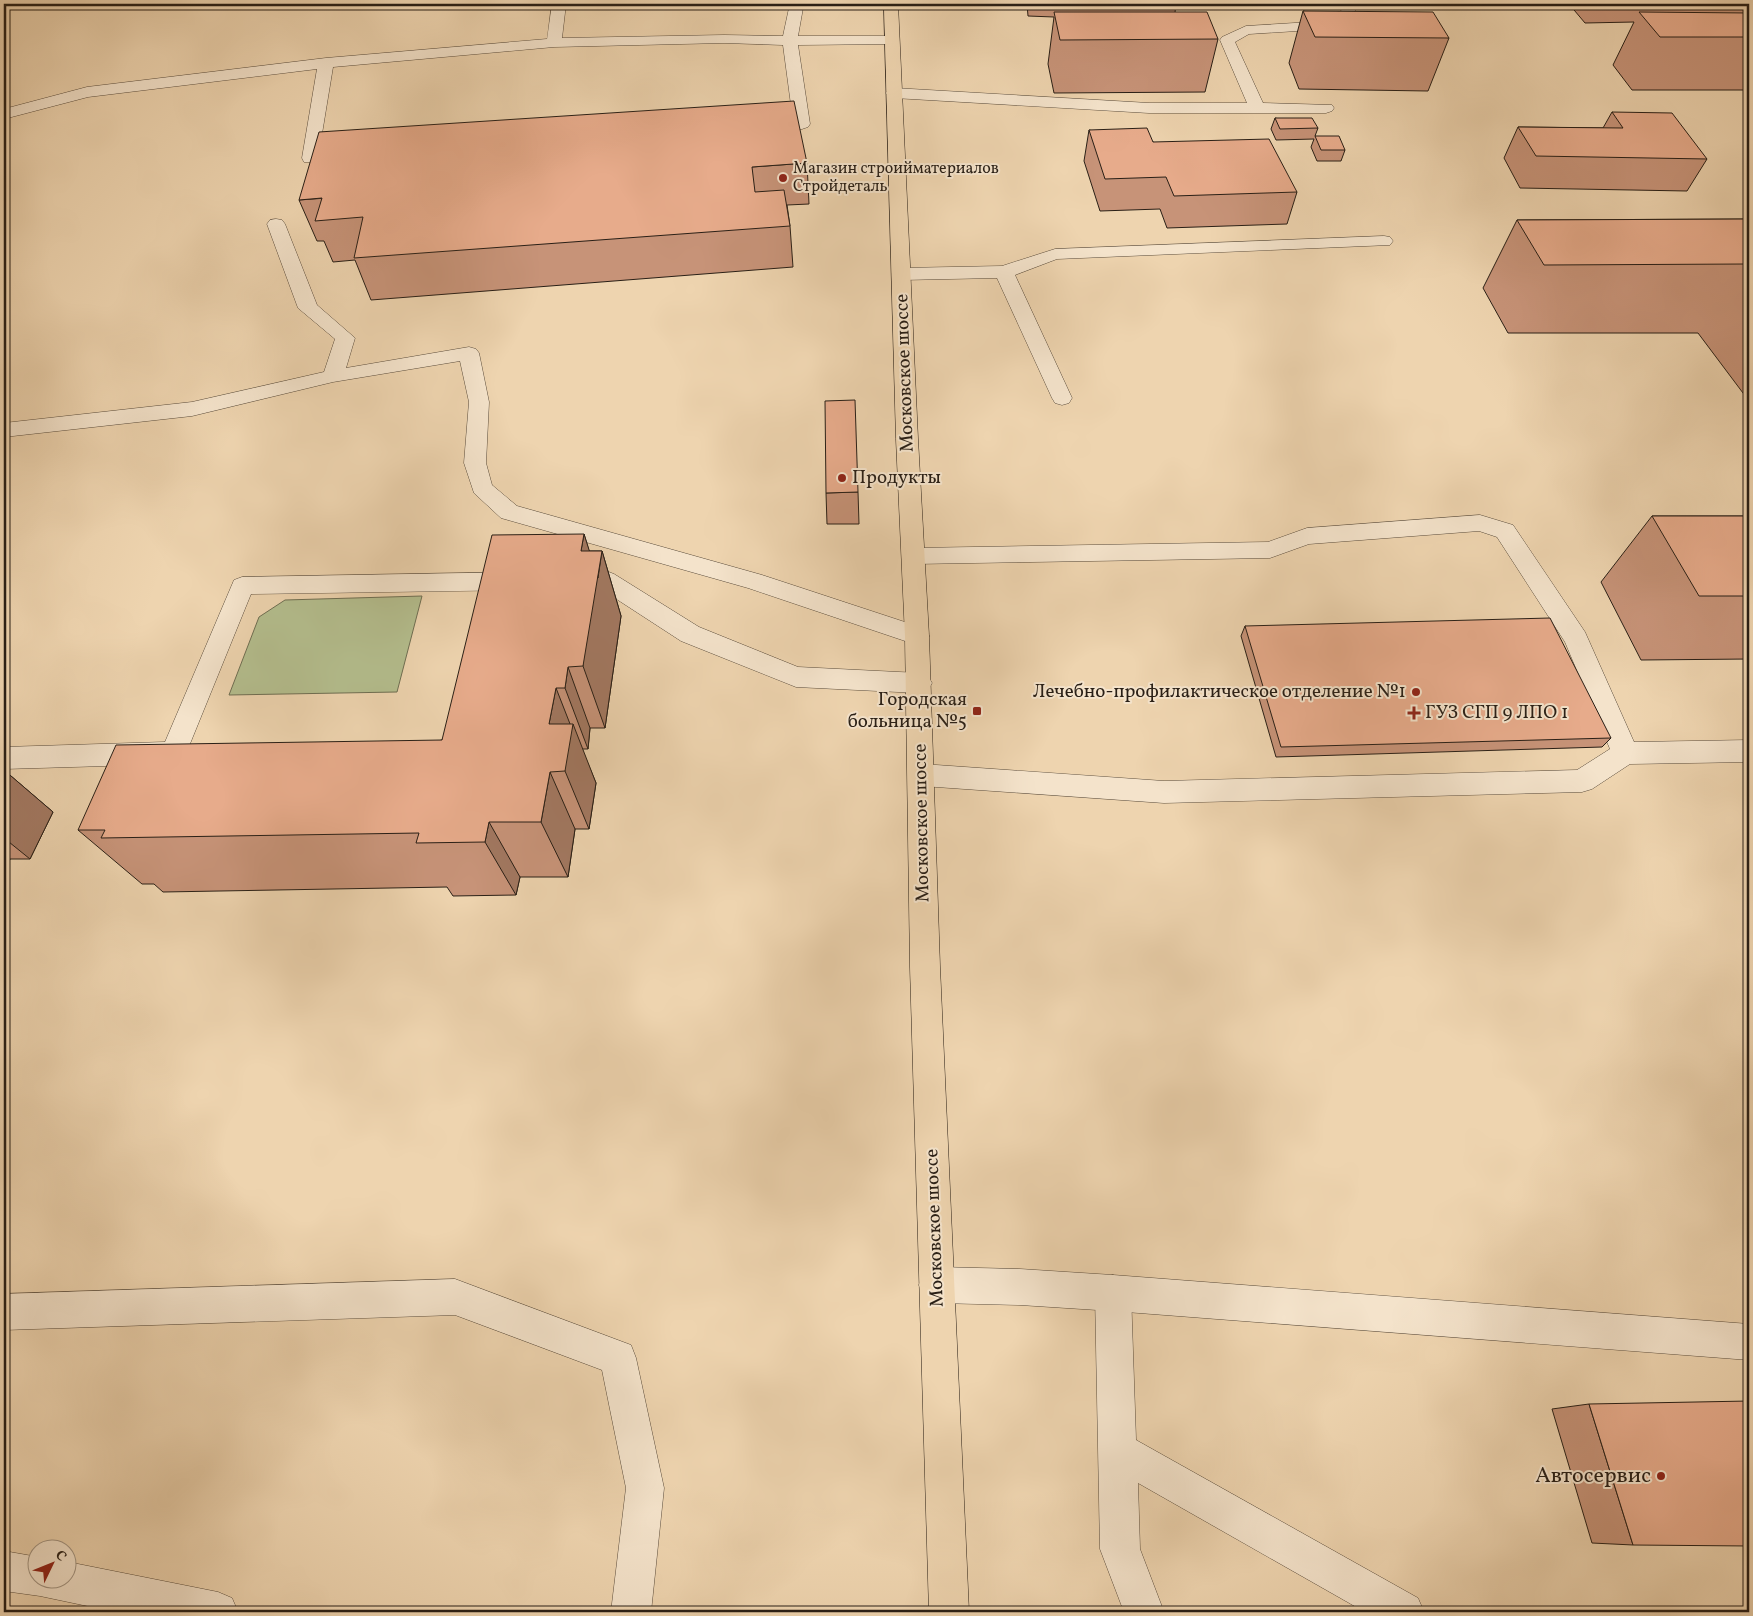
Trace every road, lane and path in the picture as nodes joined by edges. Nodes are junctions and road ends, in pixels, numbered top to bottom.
1 (559, 4) edge
2 (794, 4) edge
3 (891, 4) edge
4 (1351, 4) edge
5 (790, 40) junction
6 (892, 40) junction
7 (554, 43) junction
8 (326, 63) junction
9 (894, 93) junction
10 (1257, 108) junction
11 (1326, 108) dead end
12 (4, 114) edge
13 (743, 129) edge
14 (310, 158) edge
15 (276, 224) dead end
16 (1384, 241) dead end
17 (1004, 272) junction
18 (900, 274) junction
19 (333, 376) junction
20 (1062, 398) dead end
21 (4, 430) edge
22 (914, 556) junction
23 (917, 636) junction
24 (919, 683) junction
25 (1749, 751) edge
26 (1625, 753) junction
27 (4, 758) edge
28 (922, 775) junction
29 (937, 1285) junction
30 (1113, 1293) junction
31 (4, 1312) edge
32 (1749, 1342) edge
33 (1117, 1450) junction
34 (4, 1571) edge
35 (28, 1575) edge
36 (78, 1584) edge
37 (218, 1612) edge
38 (631, 1612) edge
39 (948, 1612) edge
40 (1144, 1612) edge
41 (1404, 1612) edge

1 - 7 street
2 - 5 street
3 - 6 main road, Московское шоссе
4 - 10 street
5 - 6 street
5 - 7 street
5 - 13 street
6 - 9 main road, Московское шоссе
7 - 8 street
8 - 12 street
8 - 14 street
9 - 10 street
9 - 18 main road, Московское шоссе
10 - 11 street
15 - 19 street
16 - 17 street
17 - 18 street
17 - 20 street
18 - 22 main road, Московское шоссе
19 - 21 street
19 - 23 street
22 - 23 main road, Московское шоссе
22 - 26 street
23 - 24 main road, Московское шоссе
24 - 27 street
24 - 28 main road, Московское шоссе
25 - 26 street
26 - 28 street
28 - 29 main road, Московское шоссе
29 - 30 street
29 - 39 main road, Московское шоссе
30 - 32 street
30 - 33 street
31 - 38 street
33 - 40 street
33 - 41 street
34 - 35 street
36 - 37 street

